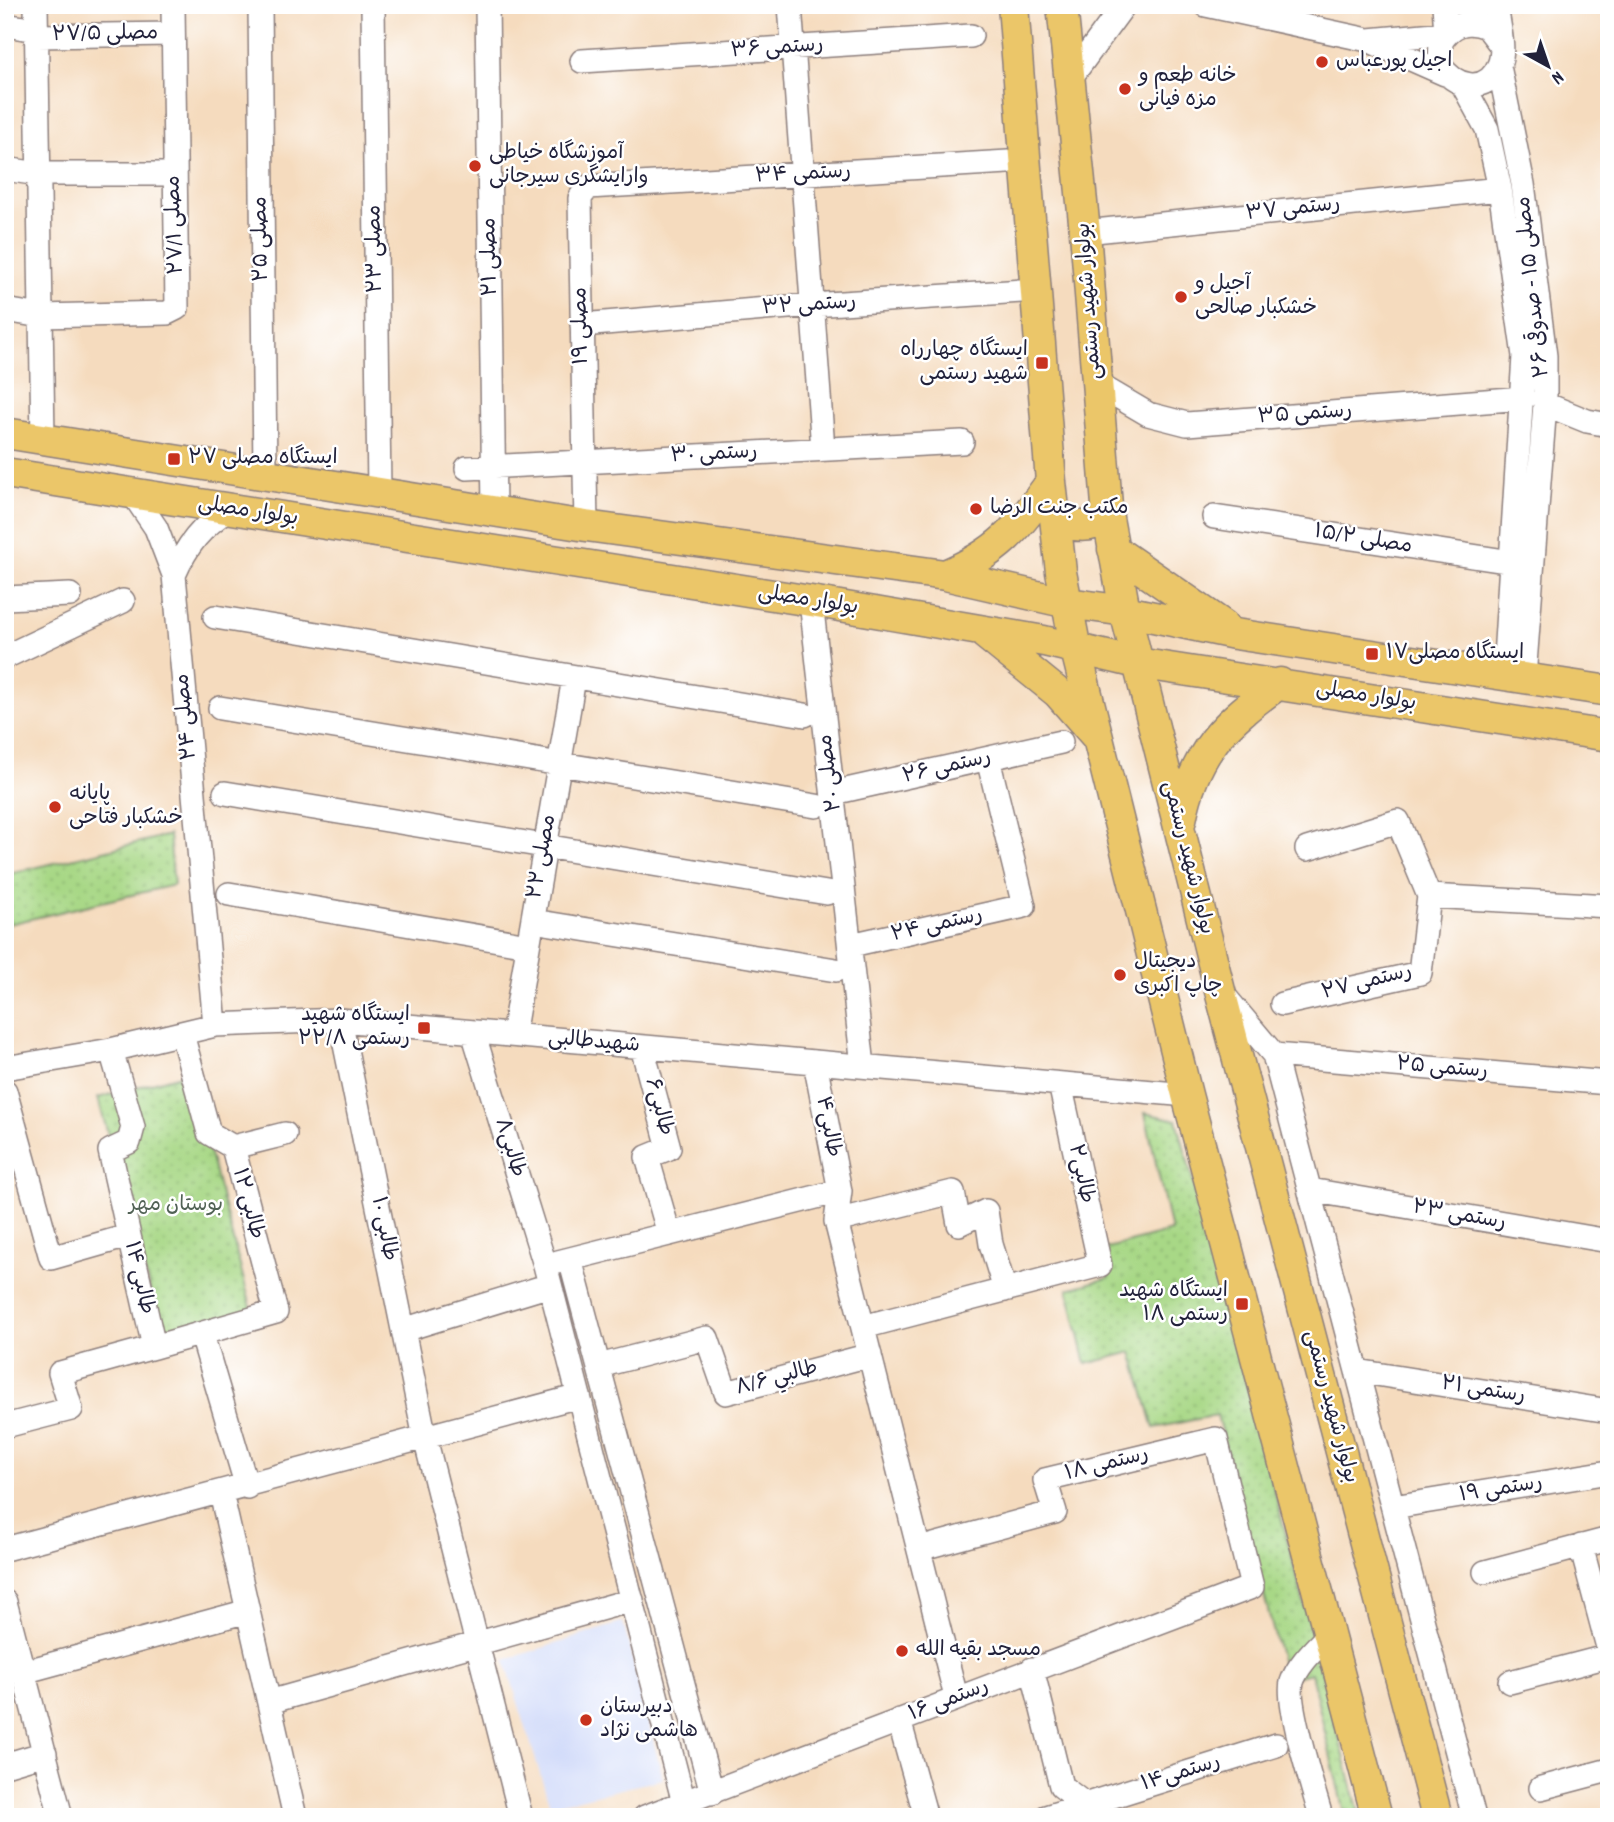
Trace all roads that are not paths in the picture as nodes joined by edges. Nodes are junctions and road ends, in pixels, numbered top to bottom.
1 (36, 5) edge
2 (173, 5) edge
3 (260, 5) edge
4 (373, 5) edge
5 (487, 5) edge
6 (790, 5) edge
7 (997, 5) edge
8 (1013, 5) edge
9 (1062, 5) edge
10 (1124, 5) edge
11 (1206, 5) edge
12 (1444, 5) edge
13 (1496, 5) edge
14 (5, 25) edge
15 (37, 33) junction
16 (1446, 33) junction
17 (173, 34) junction
18 (971, 36) dead end
19 (1368, 40) junction
20 (1016, 41) junction
21 (793, 48) junction
22 (1499, 55) junction
23 (582, 61) dead end
24 (1454, 79) junction
25 (1069, 80) junction
26 (1025, 160) junction
27 (5, 169) edge
28 (174, 173) junction
29 (39, 174) junction
30 (802, 175) junction
31 (1500, 189) junction
32 (582, 191) joint
33 (1086, 232) junction
34 (1036, 290) junction
35 (812, 305) junction
36 (5, 310) edge
37 (41, 316) junction
38 (582, 325) junction
39 (1097, 384) junction
40 (1534, 401) junction
41 (1609, 425) edge
42 (5, 433) edge
43 (43, 439) junction
44 (962, 442) dead end
45 (823, 449) junction
46 (586, 462) junction
47 (494, 467) junction
48 (467, 468) dead end
49 (265, 473) junction
50 (5, 474) edge
51 (1051, 482) junction
52 (379, 492) junction
53 (133, 494) junction
54 (229, 509) junction
55 (494, 510) junction
56 (1055, 516) junction
57 (1214, 517) dead end
58 (1108, 518) junction
59 (586, 526) junction
60 (1113, 549) junction
61 (1512, 562) junction
62 (174, 575) junction
63 (945, 575) junction
64 (70, 595) dead end
65 (5, 597) edge
66 (123, 601) dead end
67 (811, 601) junction
68 (1068, 603) junction
69 (1125, 611) junction
70 (215, 617) dead end
71 (980, 630) junction
72 (1235, 634) junction
73 (1076, 650) junction
74 (5, 657) edge
75 (1137, 663) junction
76 (1514, 676) junction
77 (574, 678) junction
78 (1280, 683) junction
79 (1609, 691) edge
80 (220, 708) dead end
81 (805, 715) dead end
82 (1523, 722) junction
83 (1609, 736) edge
84 (1097, 738) junction
85 (1061, 742) dead end
86 (988, 759) junction
87 (559, 766) junction
88 (225, 793) dead end
89 (825, 800) junction
90 (1179, 827) junction
91 (545, 848) junction
92 (1307, 849) dead end
93 (229, 894) dead end
94 (827, 894) dead end
95 (1429, 896) junction
96 (1609, 906) edge
97 (533, 921) junction
98 (528, 945) junction
99 (851, 945) junction
100 (836, 970) dead end
101 (1220, 991) junction
102 (1282, 1004) dead end
103 (340, 1020) junction
104 (215, 1025) junction
105 (473, 1032) junction
106 (182, 1034) junction
107 (513, 1035) junction
108 (642, 1047) junction
109 (111, 1050) junction
110 (1274, 1055) junction
111 (815, 1062) junction
112 (863, 1066) junction
113 (5, 1068) edge
114 (1609, 1083) edge
115 (1060, 1084) junction
116 (5, 1091) edge
117 (1187, 1095) junction
118 (285, 1134) dead end
119 (233, 1147) junction
120 (1310, 1190) junction
121 (840, 1191) junction
122 (836, 1221) junction
123 (669, 1234) junction
124 (128, 1236) junction
125 (1609, 1241) edge
126 (570, 1259) junction
127 (548, 1275) junction
128 (1005, 1290) junction
129 (863, 1327) junction
130 (403, 1330) junction
131 (202, 1335) junction
132 (154, 1347) junction
133 (870, 1355) junction
134 (599, 1366) junction
135 (1357, 1371) junction
136 (579, 1396) junction
137 (1609, 1411) edge
138 (5, 1426) edge
139 (425, 1438) junction
140 (1609, 1472) edge
141 (247, 1487) junction
142 (221, 1493) junction
143 (1393, 1507) junction
144 (1609, 1539) edge
145 (1581, 1546) junction
146 (5, 1549) edge
147 (919, 1549) junction
148 (1485, 1572) dead end
149 (1252, 1587) joint
150 (632, 1600) junction
151 (5, 1602) edge
152 (248, 1611) junction
153 (1329, 1634) junction
154 (478, 1644) junction
155 (1609, 1654) edge
156 (1032, 1669) junction
157 (23, 1672) junction
158 (1510, 1682) dead end
159 (956, 1697) junction
160 (270, 1702) junction
161 (899, 1720) junction
162 (1276, 1745) dead end
163 (45, 1753) junction
164 (5, 1765) edge
165 (1609, 1770) edge
166 (1541, 1788) dead end
167 (712, 1793) junction
168 (684, 1803) junction
169 (1093, 1810) edge
170 (61, 1817) edge
171 (295, 1817) edge
172 (521, 1817) edge
173 (645, 1817) edge
174 (926, 1817) edge
175 (1046, 1817) edge
176 (1321, 1817) edge
177 (1377, 1817) edge
178 (1437, 1817) edge
179 (1474, 1817) edge

1 - 15 street
2 - 17 street, مصلی ۲۷/۱
3 - 49 street, مصلی ۲۵
4 - 52 street, مصلی ۲۳
5 - 47 street, مصلی ۲۱
6 - 21 street
7 - 20 street
8 - 20 main road
9 - 25 main road, بولوار شهید رستمی
10 - 25 street
11 - 19 street
12 - 16 street
13 - 22 street, مصلی ۱۵ - صدوقی ۲۶
14 - 15 street, مصلی ۲۷/۵
15 - 17 street, مصلی ۲۷/۵
15 - 29 street
16 - 19 street
16 - 22 street
16 - 24 street
17 - 28 street, مصلی ۲۷/۱
18 - 21 street, رستمی ۳۶
19 - 24 street
20 - 26 main road
21 - 23 street, رستمی ۳۶
21 - 30 street
22 - 24 street
22 - 40 street, مصلی ۱۵ - صدوقی ۲۶
24 - 31 street, مصلی ۱۵ - صدوقی ۲۶
25 - 33 main road, بولوار شهید رستمی
26 - 30 street, رستمی ۳۴
26 - 34 main road
27 - 29 street
28 - 29 street
28 - 37 street, مصلی ۲۷/۱
29 - 37 street
30 - 32 street, رستمی ۳۴
30 - 35 street
31 - 33 street, رستمی ۳۷
31 - 40 street, مصلی ۱۵ - صدوقی ۲۶
32 - 38 street, مصلی ۱۹
33 - 39 main road, بولوار شهید رستمی
34 - 35 street, رستمی ۳۲
34 - 51 main road
35 - 38 street, رستمی ۳۲
35 - 45 street
36 - 37 street
37 - 43 street
38 - 46 street, مصلی ۱۹
39 - 40 street, رستمی ۳۵
39 - 58 main road, بولوار شهید رستمی
40 - 41 street
40 - 61 street, مصلی ۱۵ - صدوقی ۲۶
40 - 76 street, مصلی ۱۵ - صدوقی ۲۶
42 - 43 main road, بولوار مصلی
43 - 49 main road, بولوار مصلی
44 - 45 street, رستمی ۳۰
45 - 46 street, رستمی ۳۰
46 - 47 street, رستمی ۳۰
46 - 59 street, مصلی ۱۹
47 - 48 street, رستمی ۳۰
47 - 55 street, مصلی ۲۱
49 - 52 main road, بولوار مصلی
50 - 53 main road, بولوار مصلی
51 - 56 main road
51 - 63 main road
52 - 55 main road, بولوار مصلی
53 - 54 main road, بولوار مصلی
53 - 62 street
54 - 62 street
54 - 67 main road, بولوار مصلی
55 - 59 main road, بولوار مصلی
56 - 58 main road
56 - 68 main road
57 - 61 street, مصلی ۱۵/۲
58 - 60 main road, بولوار شهید رستمی
59 - 63 main road, بولوار مصلی
60 - 69 main road, بولوار شهید رستمی
60 - 72 main road
61 - 76 street, مصلی ۱۵ - صدوقی ۲۶
62 - 104 street, مصلی ۲۴
63 - 68 main road, بولوار مصلی
64 - 65 street
66 - 74 street
67 - 71 main road, بولوار مصلی
67 - 89 street, مصلی ۲۰
68 - 69 main road, بولوار مصلی
68 - 73 main road
69 - 72 main road, بولوار مصلی
69 - 75 main road, بولوار شهید رستمی
70 - 77 street
71 - 73 main road, بولوار مصلی
71 - 84 main road
72 - 76 main road, بولوار مصلی
73 - 75 main road, بولوار مصلی
73 - 84 main road
75 - 78 main road, بولوار مصلی
75 - 90 main road, بولوار شهید رستمی
76 - 79 main road, بولوار مصلی
76 - 82 main road
77 - 81 street
77 - 87 street, مصلی ۲۲
78 - 82 main road, بولوار مصلی
78 - 90 main road
80 - 87 street
82 - 83 main road, بولوار مصلی
84 - 117 main road
85 - 86 street, رستمی ۲۶
86 - 89 street, رستمی ۲۶
86 - 99 street, رستمی ۲۴
87 - 89 street
87 - 91 street, مصلی ۲۲
88 - 91 street
89 - 99 street, مصلی ۲۰
90 - 101 main road, بولوار شهید رستمی
91 - 94 street
91 - 97 street, مصلی ۲۲
92 - 95 street
93 - 98 street
95 - 96 street
95 - 102 street, رستمی ۲۷
97 - 98 street, مصلی ۲۲
97 - 100 street
98 - 107 street, مصلی ۲۲
99 - 112 street, مصلی ۲۰
101 - 110 street
101 - 178 main road, بولوار شهید رستمی
103 - 104 street, شهیدطالبی
103 - 105 street, شهیدطالبی
103 - 130 street, طالبی ۱۰
104 - 106 street, شهیدطالبی
105 - 107 street, شهیدطالبی
105 - 127 street, طالبی۸
106 - 109 street, شهیدطالبی
106 - 119 street, طالبی ۱۲
107 - 108 street, شهیدطالبی
108 - 111 street, شهیدطالبی
108 - 123 street, طالبی۶
109 - 113 street, شهیدطالبی
109 - 124 street, طالبی ۱۴
110 - 114 street, رستمی ۲۵
110 - 120 street
111 - 112 street, شهیدطالبی
111 - 121 street, طالبی۴
112 - 115 street, شهیدطالبی
115 - 117 street, شهیدطالبی
115 - 128 street, طالبی۲
116 - 124 street
117 - 153 main road
118 - 119 street
119 - 131 street, طالبی ۱۲
120 - 125 street, رستمی ۲۳
120 - 135 street
121 - 122 street, طالبی۴
121 - 123 street
122 - 128 street
122 - 129 street
123 - 126 street
124 - 132 street, طالبی ۱۴
126 - 127 street
126 - 134 street
127 - 130 street
127 - 136 street, طالبی۸
128 - 129 street
129 - 133 street
130 - 139 street, طالبی ۱۰
131 - 132 street
131 - 141 street
132 - 138 street
133 - 134 street, طالبي ۸/۶
133 - 147 street
134 - 167 street
135 - 137 street, رستمی ۲۱
135 - 143 street
136 - 139 street
136 - 150 street, طالبی۸
139 - 141 street
139 - 154 street, طالبی ۱۰
140 - 143 street, رستمی ۱۹
141 - 142 street
142 - 146 street
142 - 152 street
143 - 179 street
144 - 145 street
145 - 148 street
145 - 155 street
147 - 149 street, رستمی ۱۸
147 - 159 street
149 - 156 street, رستمی ۱۶
150 - 154 street
150 - 168 street, طالبی۸
151 - 157 street
152 - 157 street
152 - 160 street
153 - 176 street
153 - 177 main road
154 - 160 street
154 - 172 street, طالبی ۱۰
155 - 158 street
156 - 159 street, رستمی ۱۶
156 - 169 street
157 - 163 street
159 - 161 street, رستمی ۱۶
160 - 171 street
161 - 167 street, رستمی ۱۶
161 - 174 street
162 - 169 street, رستمی۱۴
163 - 164 street
163 - 170 street
165 - 166 street
167 - 168 street, رستمی ۱۶
168 - 173 street, رستمی ۱۶
169 - 175 street, رستمی۱۴

